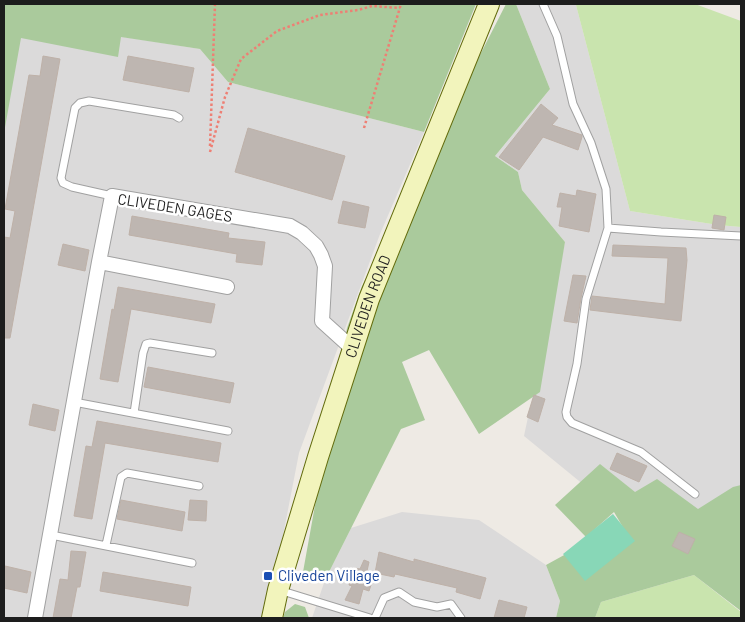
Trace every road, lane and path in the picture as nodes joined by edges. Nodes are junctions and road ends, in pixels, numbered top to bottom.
1 (215, 4) edge
2 (401, 4) edge
3 (489, 4) edge
4 (543, 4) edge
5 (400, 8) junction
6 (180, 118) dead end
7 (364, 128) dead end
8 (112, 196) junction
9 (608, 228) junction
10 (741, 236) edge
11 (99, 262) junction
12 (227, 287) dead end
13 (353, 349) junction
14 (212, 353) dead end
15 (74, 400) junction
16 (134, 413) junction
17 (228, 431) dead end
18 (199, 486) dead end
19 (695, 494) dead end
20 (51, 535) junction
21 (106, 545) junction
22 (192, 563) dead end
23 (278, 590) junction
24 (36, 618) edge
25 (272, 618) edge
26 (370, 618) edge
27 (375, 618) edge
28 (461, 618) edge

1 - 5 path
2 - 5 path
3 - 13 street, CLIVEDEN ROAD
4 - 9 lane
5 - 7 path
6 - 8 lane
8 - 11 street, CLIVEDEN GAGES
8 - 13 street, CLIVEDEN GAGES
9 - 10 lane
9 - 19 lane
11 - 12 street
11 - 15 street, CLIVEDEN GAGES
13 - 23 street, CLIVEDEN ROAD
14 - 16 lane
15 - 16 lane
15 - 20 street, CLIVEDEN GAGES
16 - 17 lane
18 - 21 lane
20 - 21 lane
20 - 24 street, CLIVEDEN GAGES
21 - 22 lane
23 - 25 street, CLIVEDEN ROAD
23 - 26 lane
27 - 28 lane

